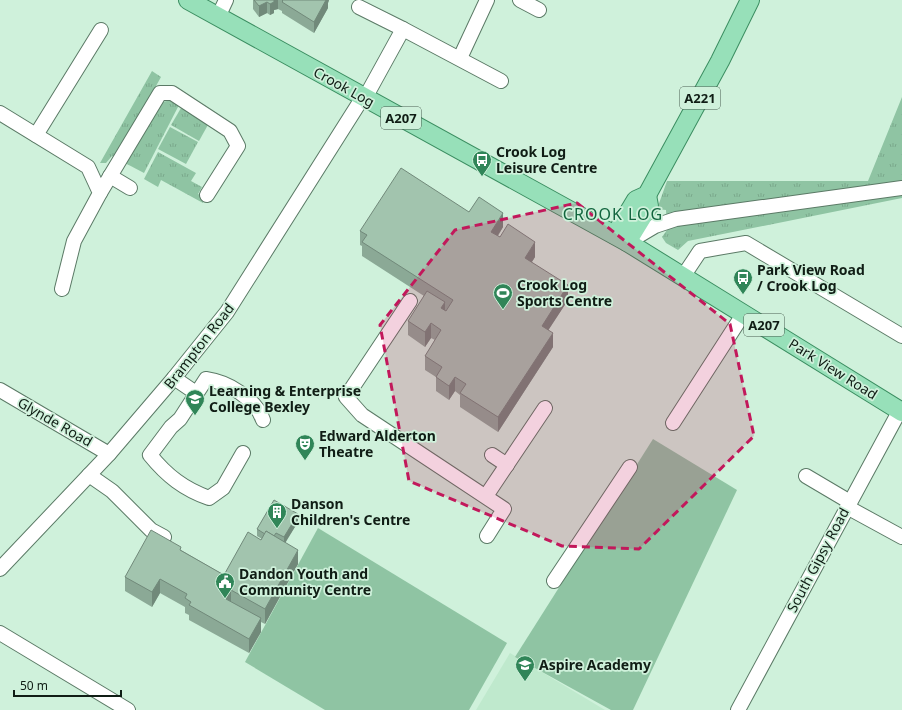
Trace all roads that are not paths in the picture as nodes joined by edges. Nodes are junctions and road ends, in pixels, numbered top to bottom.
1 (189, 0) edge
2 (226, 0) edge
3 (488, 0) edge
4 (520, 0) edge
5 (750, 0) edge
6 (359, 6) dead end
7 (539, 10) dead end
8 (218, 17) junction
9 (402, 29) junction
10 (101, 30) dead end
11 (460, 58) junction
12 (501, 81) dead end
13 (364, 98) junction
14 (0, 113) edge
15 (36, 134) junction
16 (110, 176) junction
17 (130, 188) dead end
18 (902, 188) edge
19 (100, 193) junction
20 (207, 195) dead end
21 (621, 238) junction
22 (684, 275) junction
23 (62, 289) dead end
24 (410, 301) dead end
25 (744, 313) junction
26 (902, 336) edge
27 (174, 378) junction
28 (0, 390) edge
29 (196, 393) junction
30 (545, 408) dead end
31 (901, 411) edge
32 (263, 420) dead end
33 (673, 423) dead end
34 (243, 453) dead end
35 (109, 454) junction
36 (492, 455) dead end
37 (507, 465) junction
38 (630, 467) dead end
39 (89, 475) junction
40 (806, 476) dead end
41 (486, 496) junction
42 (848, 505) junction
43 (487, 536) dead end
44 (902, 537) edge
45 (164, 538) edge
46 (0, 569) edge
47 (554, 581) dead end
48 (0, 633) edge
49 (128, 710) edge
50 (738, 710) edge

1 - 8 main road, Crook Log / A207
2 - 8 street
3 - 11 street
4 - 7 street
5 - 21 main road, A221
6 - 9 street
8 - 13 main road, Crook Log / A207
9 - 11 street
9 - 13 street, Brampton Road
10 - 15 street
11 - 12 street
13 - 21 main road, Crook Log / A207
13 - 27 street, Brampton Road
14 - 15 street
15 - 19 street
16 - 17 street
16 - 19 street
16 - 20 street
18 - 21 street
19 - 23 street
21 - 22 main road, Park View Road / A207
22 - 25 main road, Park View Road / A207
22 - 26 street
24 - 41 street
25 - 31 main road, Park View Road / A207
25 - 33 street
27 - 29 street
27 - 35 street, Brampton Road
28 - 35 street, Glynde Road
29 - 32 street
29 - 34 street
30 - 37 street
31 - 42 street, South Gipsy Road
35 - 39 street, Brampton Road
36 - 37 street
37 - 41 street
38 - 47 street
39 - 45 street
39 - 46 street, Brampton Road
40 - 42 street
41 - 43 street
42 - 44 street
42 - 50 street, South Gipsy Road
48 - 49 street

